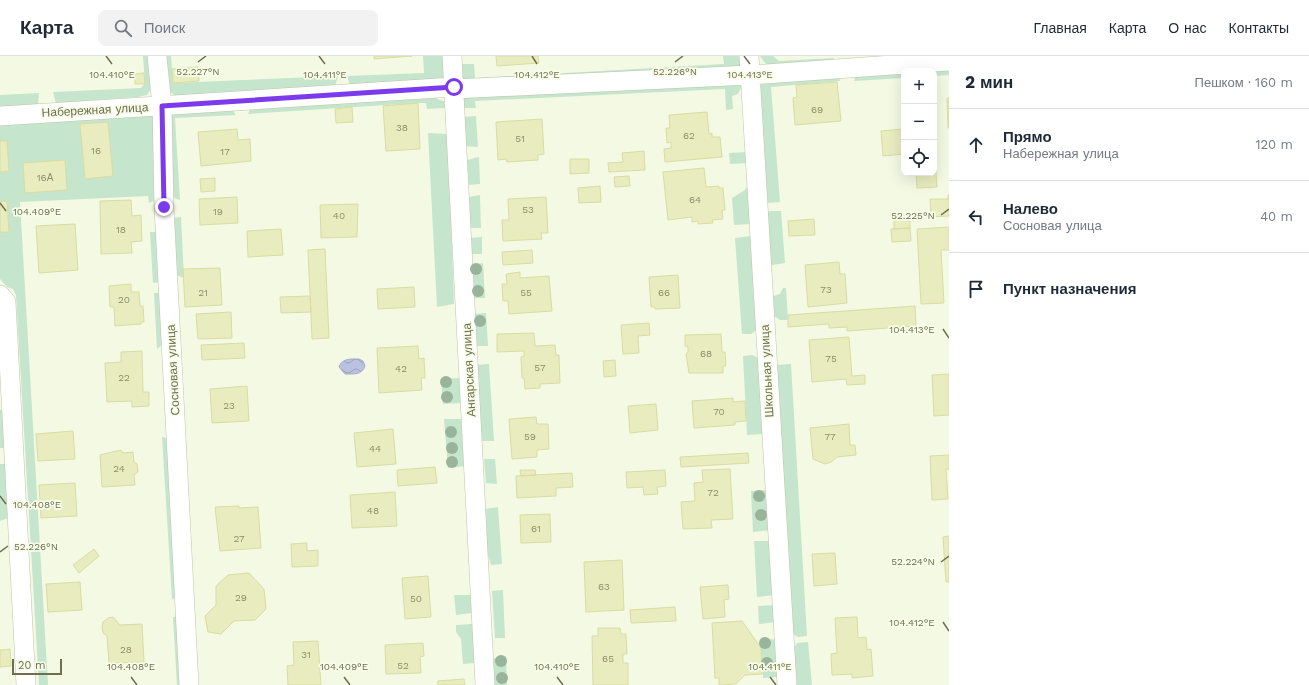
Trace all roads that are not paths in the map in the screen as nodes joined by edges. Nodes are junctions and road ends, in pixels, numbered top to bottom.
1 (157, 56) edge
2 (452, 56) edge
3 (749, 56) edge
4 (949, 61) edge
5 (750, 75) junction
6 (454, 88) junction
7 (162, 106) junction
8 (0, 116) edge
9 (0, 295) edge
10 (26, 685) edge
11 (190, 685) edge
12 (485, 685) edge
13 (787, 685) edge

1 - 7 street, Сосновая улица
2 - 6 street, Ангарская улица
3 - 5 street, Школьная улица
4 - 5 street, Набережная улица
5 - 6 street, Набережная улица
5 - 13 street, Школьная улица
6 - 7 street, Набережная улица
6 - 12 street, Ангарская улица
7 - 8 street, Набережная улица
7 - 11 street, Сосновая улица
9 - 10 street

